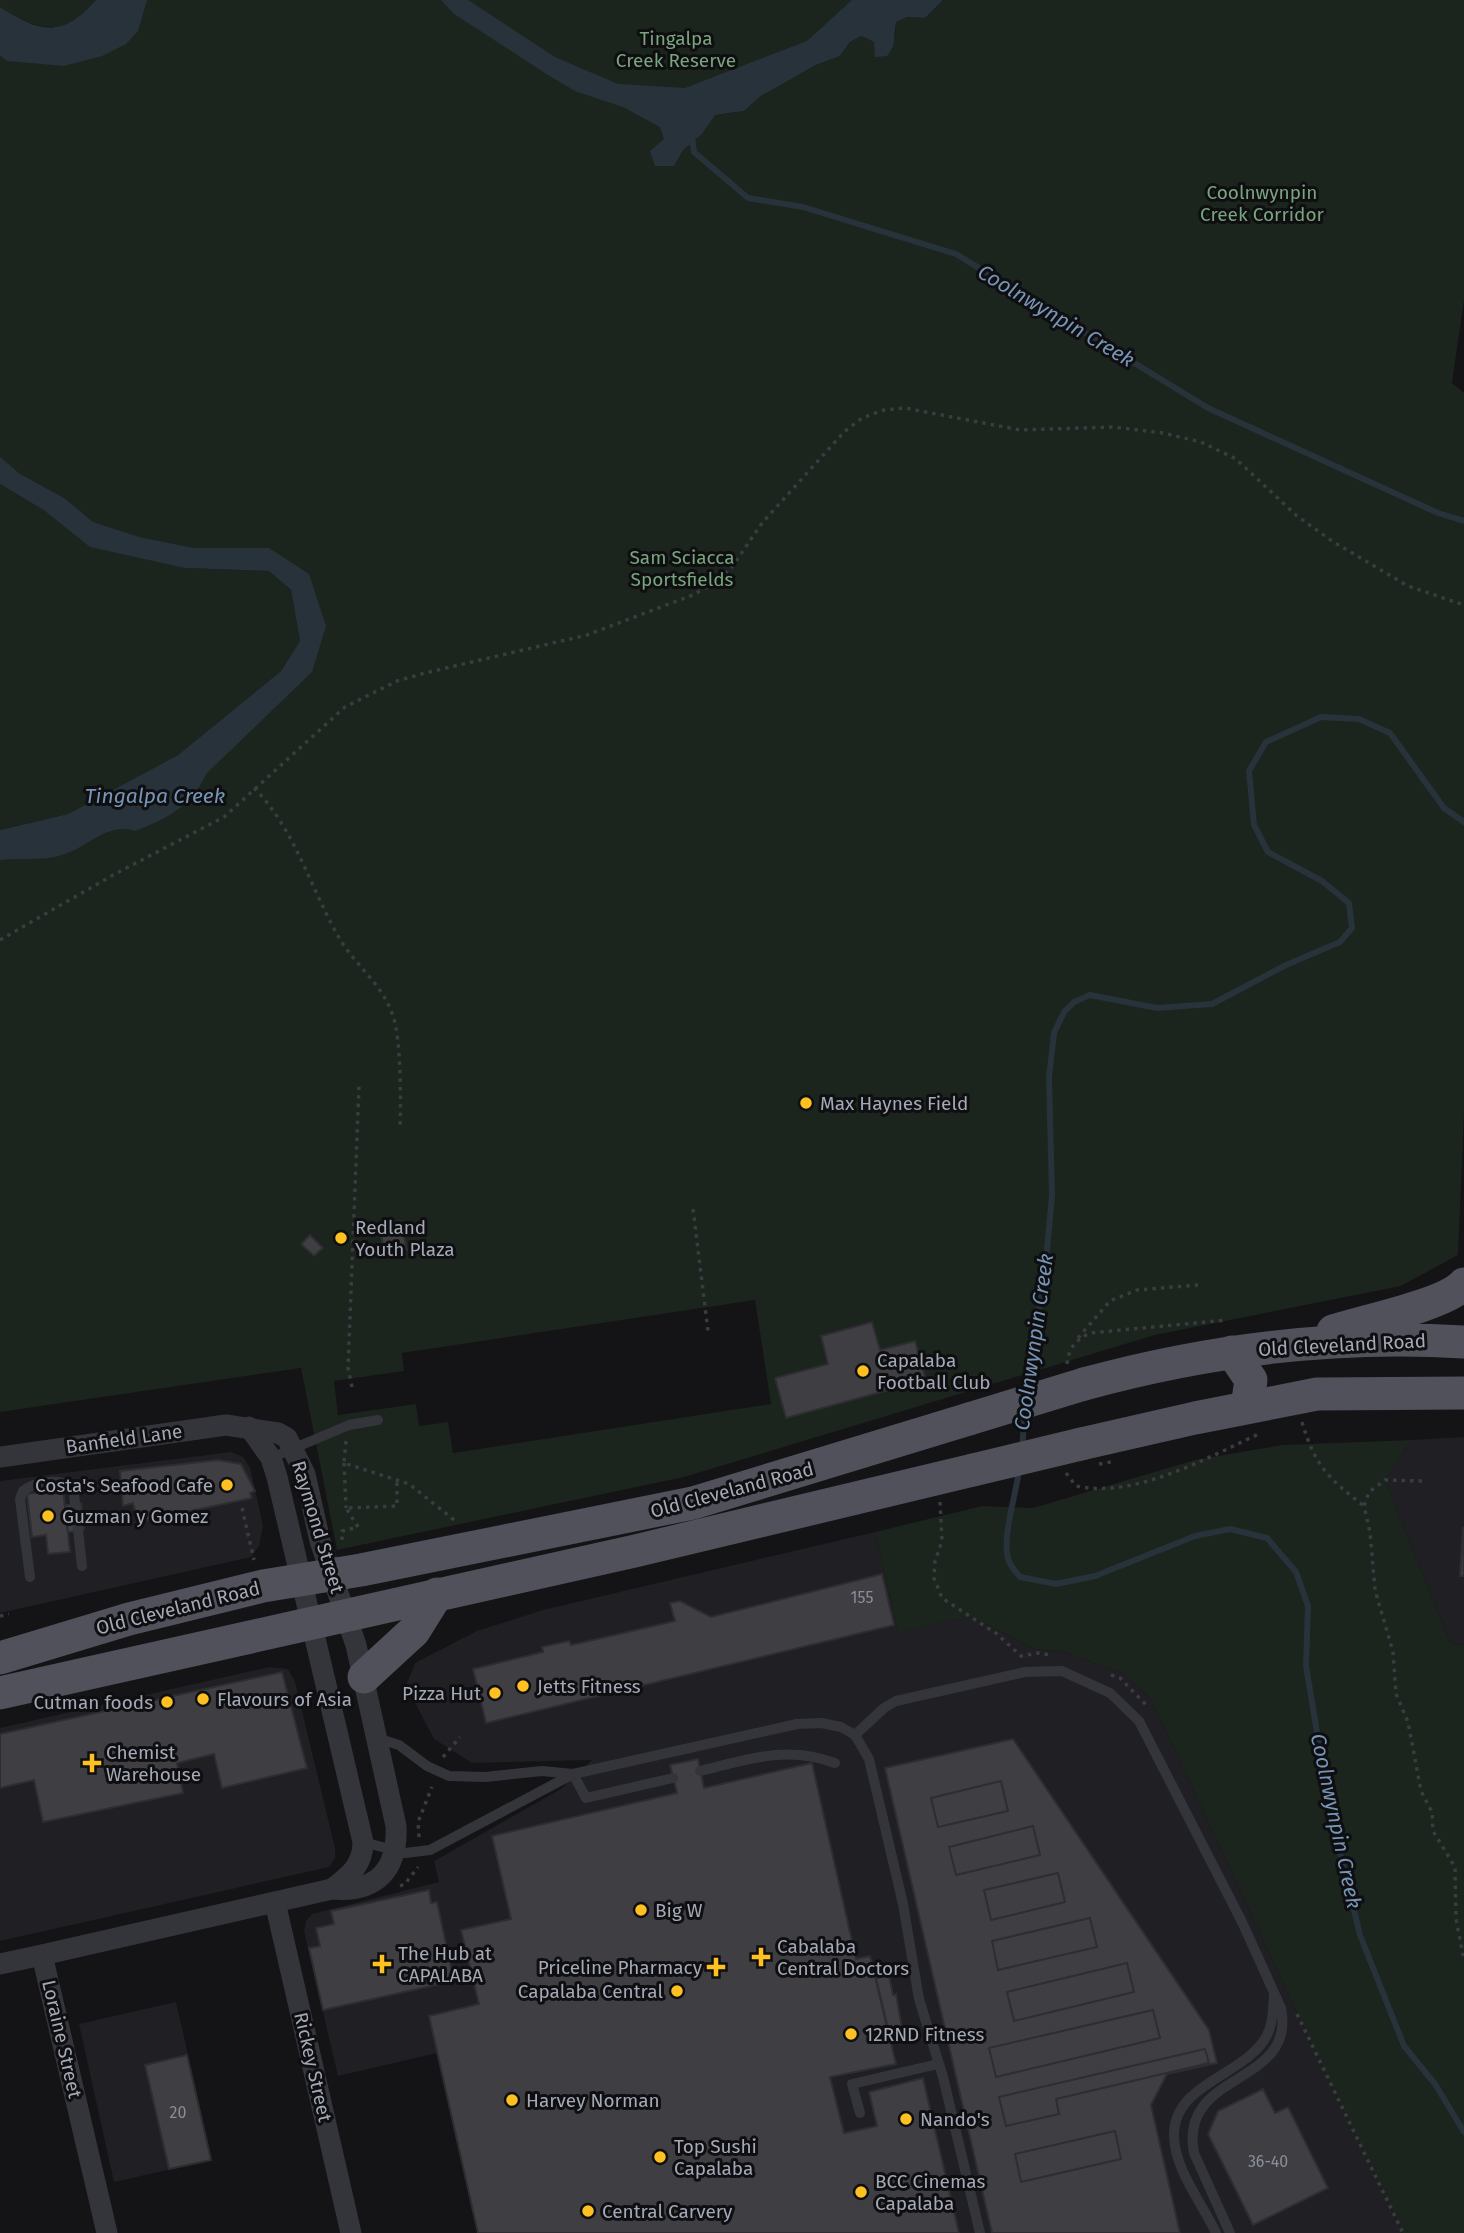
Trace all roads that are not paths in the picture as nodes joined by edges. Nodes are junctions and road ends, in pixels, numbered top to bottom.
1 (1464, 1284) edge
2 (1464, 1342) edge
3 (1294, 1343) junction
4 (1232, 1352) junction
5 (1464, 1394) edge
6 (1247, 1407) junction
7 (378, 1420) dead end
8 (249, 1427) junction
9 (294, 1449) junction
10 (0, 1457) edge
11 (271, 1458) junction
12 (82, 1566) dead end
13 (325, 1567) junction
14 (30, 1577) dead end
15 (437, 1594) junction
16 (346, 1614) junction
17 (311, 1621) junction
18 (0, 1658) edge
19 (364, 1677) junction
20 (0, 1693) edge
21 (855, 1735) junction
22 (377, 1738) junction
23 (715, 1742) junction
24 (835, 1763) dead end
25 (720, 1766) junction
26 (700, 1771) dead end
27 (573, 1774) junction
28 (673, 1778) dead end
29 (363, 1842) junction
30 (395, 1851) junction
31 (332, 1889) junction
32 (275, 1902) junction
33 (42, 1955) junction
34 (0, 1964) edge
35 (1274, 1993) junction
36 (938, 2064) junction
37 (860, 2113) dead end
38 (107, 2233) edge
39 (351, 2233) edge
40 (980, 2233) edge
41 (1216, 2233) edge
42 (1230, 2233) edge

1 - 3 main road
2 - 3 main road, Old Cleveland Road
3 - 4 main road, Old Cleveland Road
4 - 6 main road
4 - 13 main road, Old Cleveland Road, bridge
5 - 6 main road, Old Cleveland Road
6 - 15 main road, Old Cleveland Road, bridge
7 - 9 lane
8 - 9 street, Raymond Street
8 - 10 street, Banfield Lane
8 - 11 street, Raymond Street
9 - 11 lane
9 - 13 street, Raymond Street
11 - 13 street, Raymond Street
12 - 14 lane
13 - 16 street, Raymond Street
13 - 17 street, Raymond Street
13 - 18 main road, Old Cleveland Road
15 - 16 main road, Old Cleveland Road
15 - 19 main road
16 - 17 main road, Old Cleveland Road
16 - 19 street, Raymond Street
17 - 20 main road, Old Cleveland Road
17 - 29 street, Raymond Street
19 - 22 street, Raymond Street
21 - 23 lane
21 - 35 lane
21 - 36 lane
22 - 27 lane
22 - 30 street, Raymond Street
23 - 25 lane
23 - 27 lane
24 - 25 lane
25 - 26 lane
27 - 28 lane
27 - 30 lane
29 - 30 lane
29 - 31 street
30 - 31 street
31 - 32 street
32 - 33 street, Loraine Street
32 - 39 street, Rickey Street
33 - 34 street
33 - 38 street, Loraine Street
35 - 41 lane
35 - 42 lane
36 - 37 lane
36 - 40 lane

